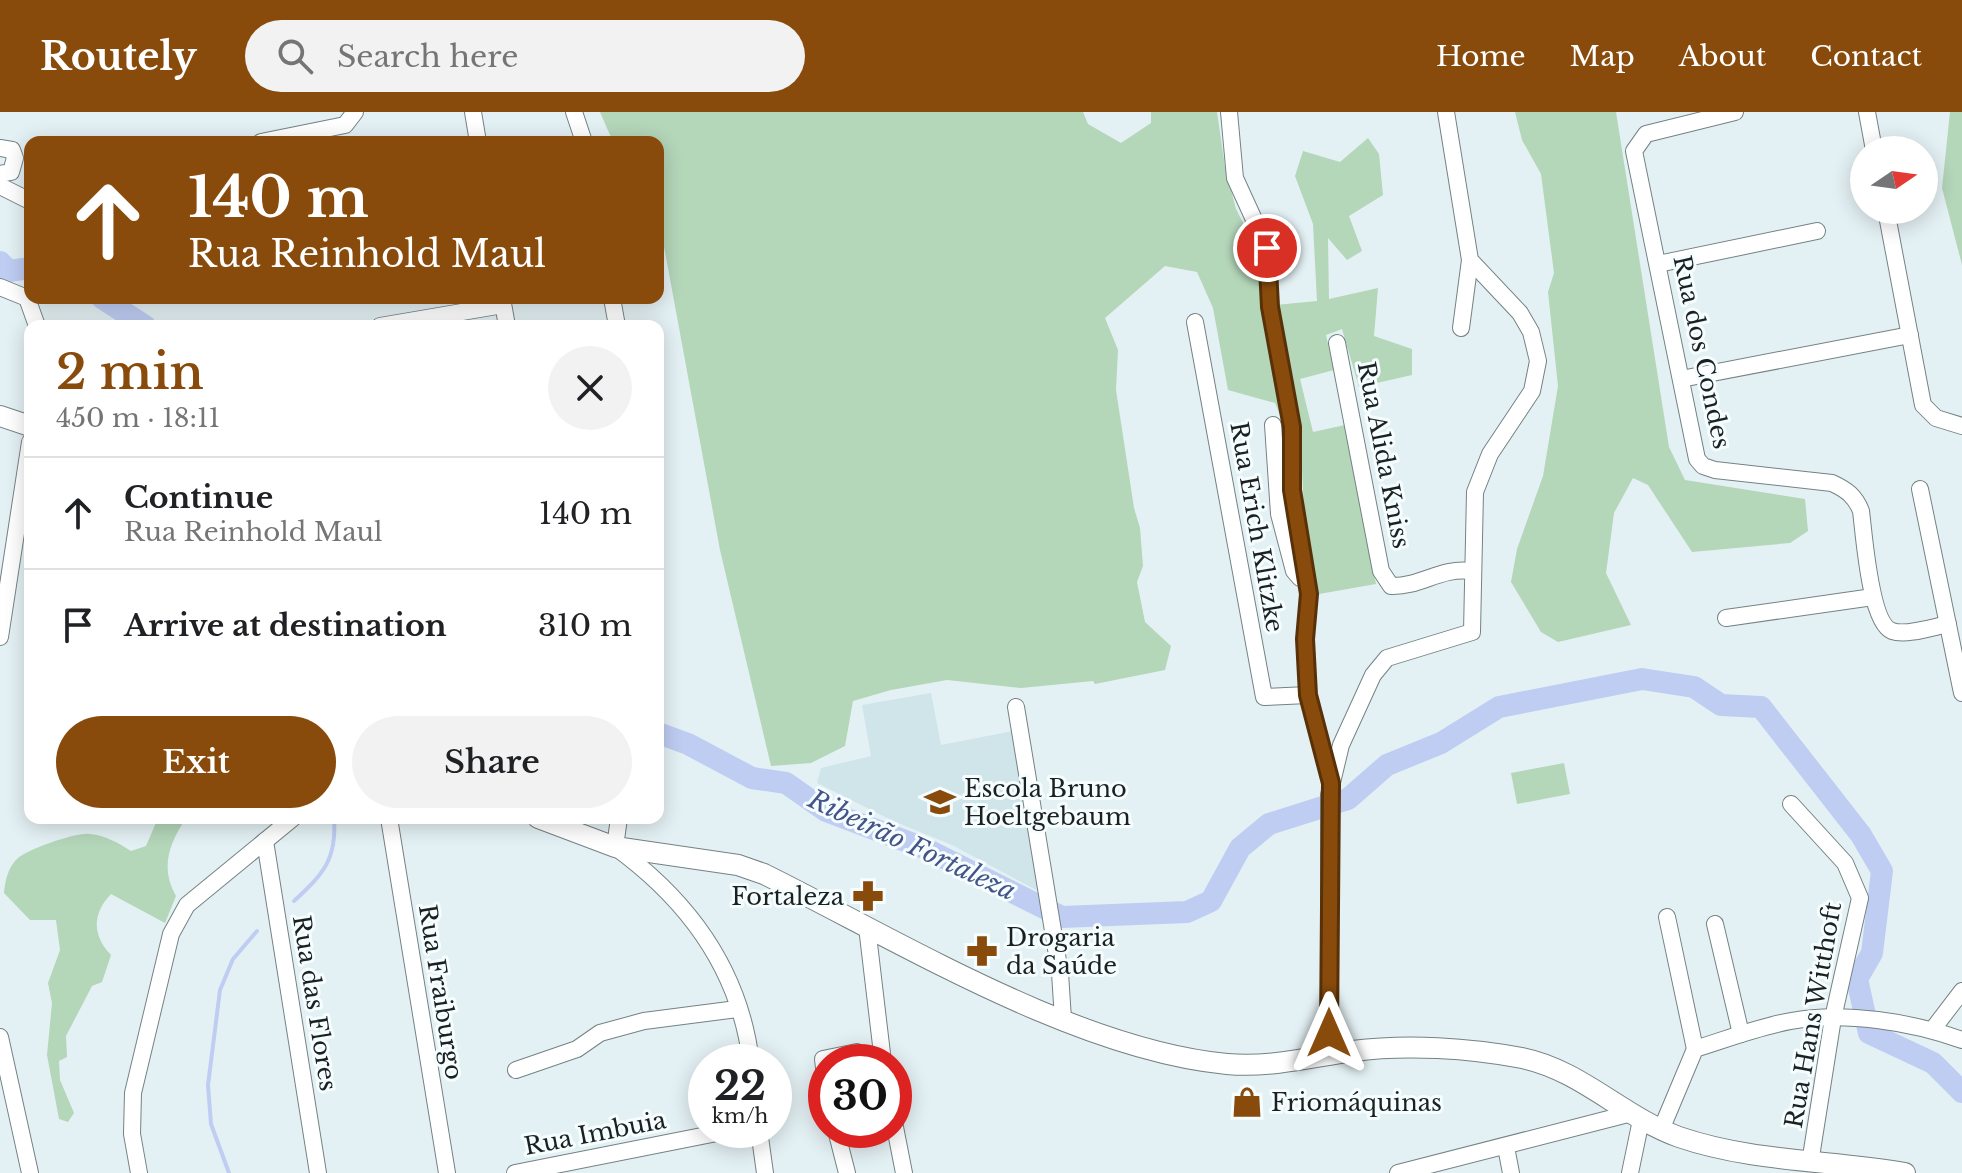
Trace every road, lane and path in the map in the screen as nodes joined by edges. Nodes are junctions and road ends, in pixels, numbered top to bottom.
1 (355, 112) edge
2 (473, 112) edge
3 (574, 112) edge
4 (1229, 112) edge
5 (1446, 112) edge
6 (1735, 112) edge
7 (1867, 112) edge
8 (291, 136) edge
9 (477, 136) edge
10 (582, 136) edge
11 (1871, 136) edge
12 (0, 148) edge
13 (0, 174) edge
14 (0, 186) edge
15 (24, 198) edge
16 (1889, 224) edge
17 (1817, 231) dead end
18 (1470, 260) junction
19 (1658, 264) junction
20 (0, 287) edge
21 (24, 297) edge
22 (492, 304) edge
23 (415, 320) edge
24 (1195, 322) dead end
25 (1461, 328) dead end
26 (1910, 335) junction
27 (1337, 343) dead end
28 (1681, 379) junction
29 (0, 416) edge
30 (24, 424) edge
31 (1273, 425) dead end
32 (1962, 426) edge
33 (24, 481) edge
34 (1920, 489) dead end
35 (1471, 571) junction
36 (1305, 580) junction
37 (1873, 597) junction
38 (1726, 618) dead end
39 (1948, 624) junction
40 (0, 637) edge
41 (1962, 693) edge
42 (1308, 695) junction
43 (1016, 707) dead end
44 (1330, 789) junction
45 (1791, 804) dead end
46 (286, 824) edge
47 (390, 824) edge
48 (554, 824) edge
49 (618, 824) edge
50 (265, 841) junction
51 (615, 847) junction
52 (1667, 917) dead end
53 (1715, 924) dead end
54 (867, 927) junction
55 (1962, 991) edge
56 (737, 1009) junction
57 (1063, 1019) junction
58 (1840, 1019) junction
59 (1933, 1029) junction
60 (1741, 1034) junction
61 (0, 1037) edge
62 (1962, 1040) edge
63 (749, 1044) edge
64 (881, 1044) edge
65 (1695, 1049) junction
66 (1329, 1055) junction
67 (516, 1070) dead end
68 (1634, 1117) junction
69 (1661, 1130) junction
70 (688, 1139) edge
71 (1506, 1147) junction
72 (762, 1148) edge
73 (841, 1148) edge
74 (899, 1148) edge
75 (1810, 1163) junction
76 (30, 1173) edge
77 (139, 1173) edge
78 (318, 1173) edge
79 (447, 1173) edge
80 (515, 1173) edge
81 (765, 1173) edge
82 (847, 1173) edge
83 (904, 1173) edge
84 (1398, 1173) edge
85 (1511, 1173) edge
86 (1630, 1173) edge
87 (1905, 1173) edge

1 - 8 street
2 - 9 street
3 - 10 street
4 - 36 street
5 - 18 street
6 - 19 street, Rua dos Condes
7 - 11 street
12 - 13 street
14 - 15 street
16 - 26 street
17 - 19 street
18 - 25 street
18 - 35 street
19 - 28 street, Rua dos Condes
20 - 21 street
22 - 23 street
24 - 42 street, Rua Erich Klitzke
26 - 28 street
26 - 32 street
27 - 35 street, Rua Alida Kniss
28 - 37 street, Rua dos Condes
29 - 30 main road
31 - 36 street
33 - 40 street
34 - 39 street
35 - 44 street
36 - 42 street
37 - 38 street
37 - 39 street, Rua dos Condes
39 - 41 street
42 - 44 street
43 - 57 street
44 - 66 street
45 - 58 street, Rua Hans Witthoft
46 - 50 street
47 - 79 street, Rua Fraiburgo
48 - 51 main road
49 - 51 street
50 - 77 street
50 - 78 street, Rua das Flores
51 - 54 main road
51 - 56 street
52 - 65 street
53 - 60 street
54 - 57 main road
54 - 64 street
55 - 59 street
56 - 63 street
56 - 67 street
57 - 66 main road
58 - 59 street
58 - 60 street
58 - 75 street, Rua Hans Witthoft
59 - 62 street
60 - 65 street
61 - 76 street
65 - 69 street
66 - 68 main road
68 - 69 main road
68 - 71 street
68 - 86 street
69 - 75 main road
70 - 80 street, Rua Imbuia
71 - 84 street
71 - 85 street
72 - 81 street
73 - 82 street
74 - 83 street
75 - 87 main road

